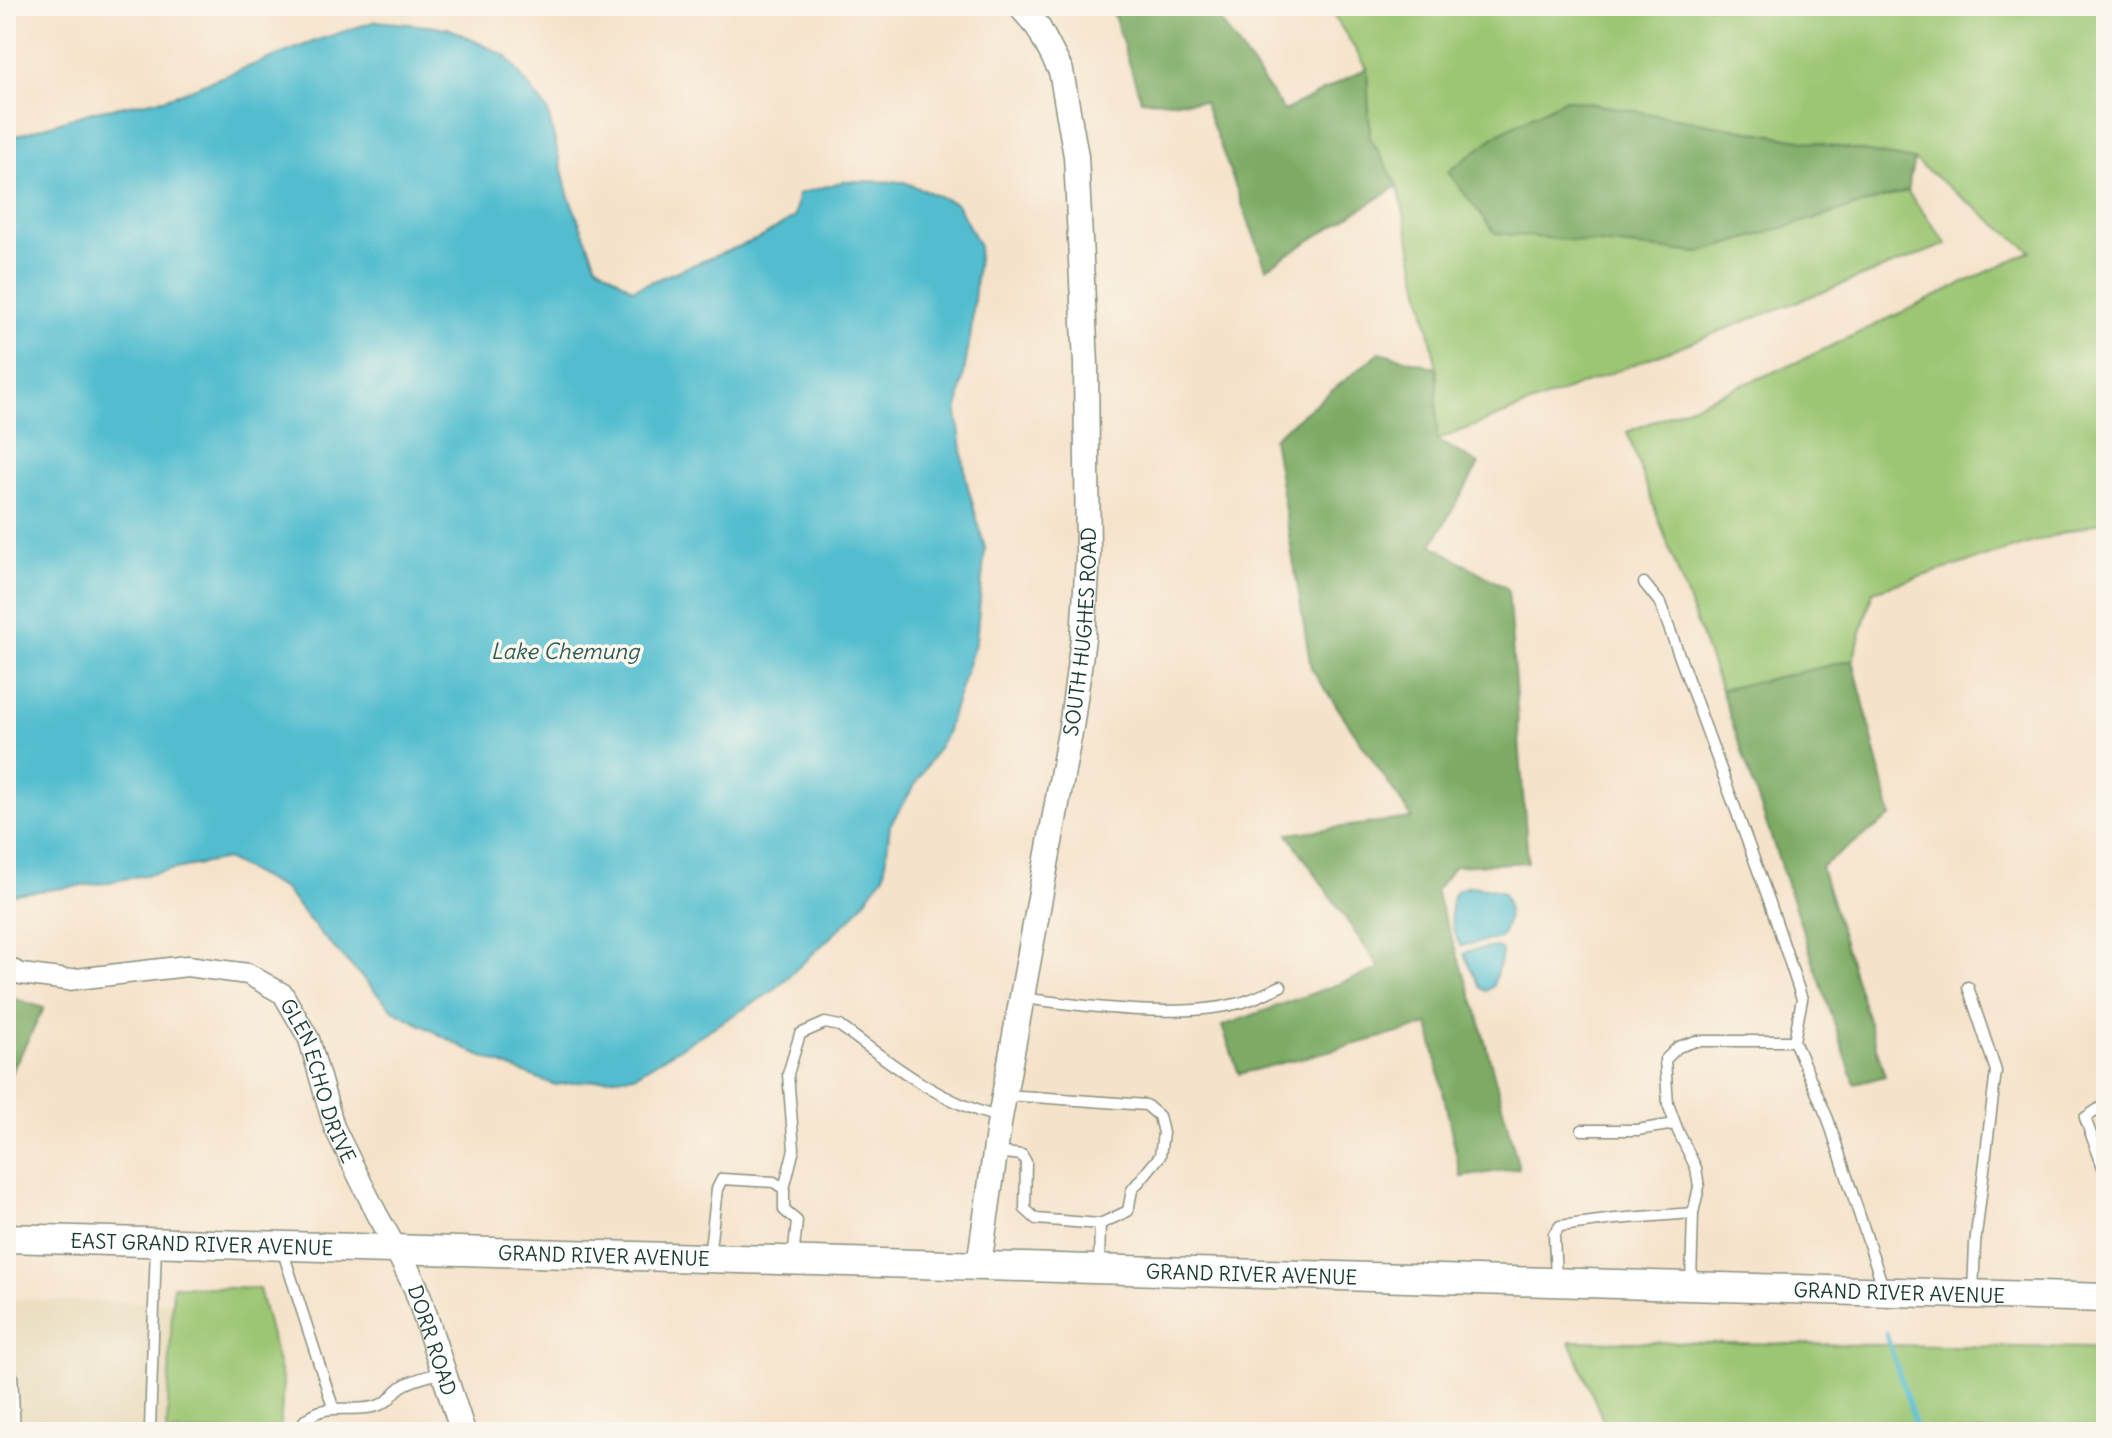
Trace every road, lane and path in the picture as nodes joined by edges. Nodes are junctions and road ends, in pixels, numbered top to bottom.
1 (1020, 6) edge
2 (1644, 583) dead end
3 (6, 967) edge
4 (1281, 986) dead end
5 (1968, 987) dead end
6 (1022, 998) junction
7 (1794, 1041) junction
8 (2106, 1104) edge
9 (1002, 1107) junction
10 (1675, 1124) junction
11 (1582, 1130) dead end
12 (995, 1152) junction
13 (2106, 1175) edge
14 (784, 1189) junction
15 (1693, 1213) junction
16 (1100, 1224) junction
17 (6, 1238) edge
18 (156, 1243) junction
19 (282, 1247) junction
20 (398, 1251) junction
21 (709, 1259) junction
22 (793, 1261) junction
23 (979, 1265) junction
24 (1099, 1269) junction
25 (1556, 1283) junction
26 (1691, 1287) junction
27 (1884, 1293) junction
28 (1973, 1296) junction
29 (2106, 1298) edge
30 (6, 1361) edge
31 (443, 1372) junction
32 (333, 1407) junction
33 (150, 1429) dead end
34 (15, 1432) edge
35 (305, 1432) edge
36 (463, 1432) edge

1 - 6 street, SOUTH HUGHES ROAD
2 - 7 lane
3 - 20 street, GLEN ECHO DRIVE
4 - 6 lane
5 - 28 lane
6 - 9 street, SOUTH HUGHES ROAD
7 - 10 lane
7 - 27 lane
8 - 13 lane
9 - 12 street, SOUTH HUGHES ROAD
9 - 14 lane
9 - 16 lane
10 - 11 lane
10 - 15 lane
12 - 16 lane
12 - 23 street, SOUTH HUGHES ROAD
14 - 21 lane
14 - 22 lane
15 - 25 lane
15 - 26 lane
16 - 24 lane
17 - 18 main road, EAST GRAND RIVER AVENUE
18 - 19 main road, EAST GRAND RIVER AVENUE
18 - 33 lane
19 - 20 main road, EAST GRAND RIVER AVENUE
19 - 32 lane
20 - 21 main road, GRAND RIVER AVENUE
20 - 31 street, DORR ROAD
21 - 22 main road, GRAND RIVER AVENUE
22 - 23 main road, GRAND RIVER AVENUE
23 - 24 main road, GRAND RIVER AVENUE
24 - 25 main road, GRAND RIVER AVENUE
25 - 26 main road, GRAND RIVER AVENUE
26 - 27 main road, GRAND RIVER AVENUE
27 - 28 main road, GRAND RIVER AVENUE
28 - 29 main road, GRAND RIVER AVENUE
30 - 34 lane
31 - 32 lane
31 - 36 street, DORR ROAD
32 - 35 lane

